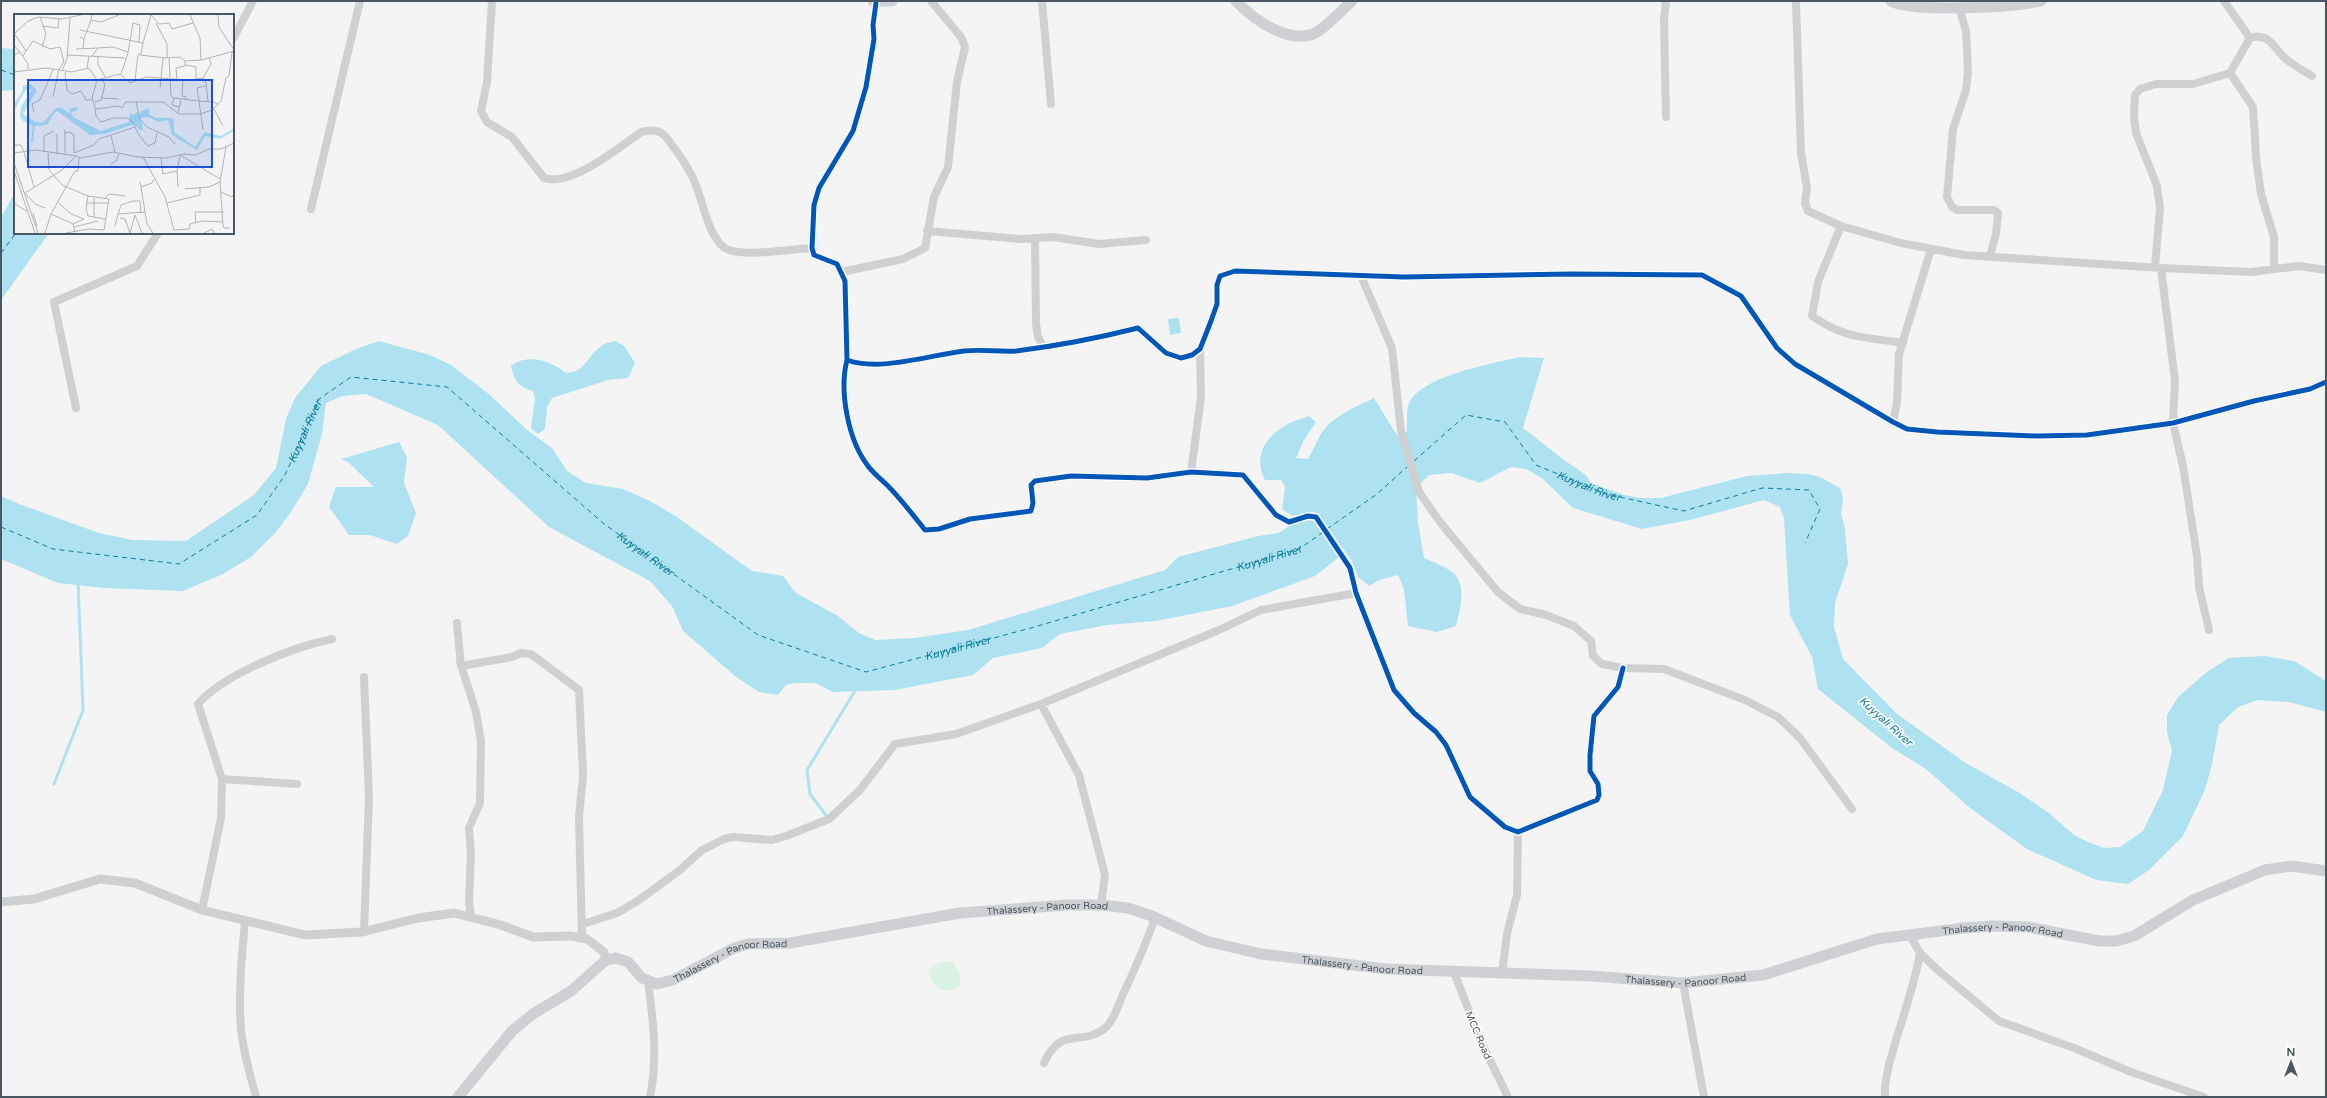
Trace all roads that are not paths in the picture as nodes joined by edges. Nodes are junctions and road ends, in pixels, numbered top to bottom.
1 (252, 1) edge
2 (360, 1) edge
3 (492, 1) edge
4 (892, 1) edge
5 (931, 1) edge
6 (1042, 1) edge
7 (1236, 1) edge
8 (1666, 1) edge
9 (1796, 1) edge
10 (1891, 1) edge
11 (2041, 1) edge
12 (2224, 1) edge
13 (874, 2) edge
14 (1350, 2) edge
15 (1959, 7) junction
16 (234, 37) edge
17 (2250, 38) junction
18 (2230, 73) junction
19 (2312, 76) dead end
20 (1051, 104) dead end
21 (1666, 117) dead end
22 (311, 209) dead end
23 (1841, 226) junction
24 (927, 231) junction
25 (157, 234) edge
26 (1035, 239) junction
27 (1146, 240) dead end
28 (812, 248) junction
29 (1931, 249) junction
30 (1990, 256) junction
31 (2158, 267) junction
32 (2274, 269) junction
33 (2326, 270) edge
34 (842, 272) junction
35 (1361, 276) junction
36 (1903, 343) junction
37 (1043, 346) junction
38 (1200, 349) junction
39 (847, 360) junction
40 (2326, 382) edge
41 (76, 408) dead end
42 (1893, 422) junction
43 (2173, 422) junction
44 (1191, 472) junction
45 (1356, 593) junction
46 (457, 623) dead end
47 (2209, 630) dead end
48 (332, 639) dead end
49 (456, 644) dead end
50 (461, 666) junction
51 (1623, 668) junction
52 (364, 677) dead end
53 (1041, 704) junction
54 (222, 779) junction
55 (297, 784) dead end
56 (1852, 809) dead end
57 (1518, 832) junction
58 (2326, 871) edge
59 (1, 902) edge
60 (1101, 905) junction
61 (202, 910) junction
62 (471, 918) junction
63 (1155, 918) junction
64 (245, 921) junction
65 (583, 924) junction
66 (364, 932) junction
67 (1909, 934) junction
68 (582, 938) junction
69 (1920, 953) junction
70 (606, 960) junction
71 (1454, 972) junction
72 (1502, 973) junction
73 (648, 981) junction
74 (1683, 983) junction
75 (1044, 1063) dead end
76 (256, 1097) edge
77 (458, 1097) edge
78 (650, 1097) edge
79 (1508, 1097) edge
80 (1704, 1097) edge
81 (1886, 1097) edge
82 (2204, 1097) edge

1 - 16 street
2 - 22 street
3 - 28 street
4 - 13 main road
5 - 24 street
6 - 20 street
7 - 14 main road
8 - 21 street
9 - 23 street
10 - 15 main road
11 - 15 main road
12 - 17 street
13 - 28 street
15 - 30 street
17 - 18 street
17 - 19 street
18 - 31 street
18 - 32 street
23 - 29 street
23 - 36 street
24 - 26 street
24 - 34 street
25 - 41 street
26 - 27 street
26 - 37 street
28 - 34 street
29 - 30 street
29 - 36 street
30 - 31 street
31 - 32 street
31 - 43 street
32 - 33 street
34 - 39 street
35 - 38 street
35 - 42 street
35 - 51 street
36 - 42 street
37 - 38 street
37 - 39 street
38 - 44 street
39 - 44 street
40 - 43 street
42 - 43 street
43 - 47 street
44 - 45 street
45 - 53 street
45 - 57 street
46 - 50 street
48 - 54 street
49 - 50 street
50 - 62 street
50 - 65 street
51 - 56 street
51 - 57 street
52 - 66 street
53 - 60 street
53 - 65 street
54 - 55 street
54 - 61 street
57 - 72 street
58 - 67 main road, Thalassery - Panoor Road
59 - 61 street
60 - 63 main road, Thalassery - Panoor Road
60 - 73 main road, Thalassery - Panoor Road
61 - 64 street
62 - 66 street
62 - 68 street
63 - 71 main road, Thalassery - Panoor Road
63 - 75 street
64 - 66 street
64 - 76 street
65 - 68 street
67 - 69 street
67 - 74 main road, Thalassery - Panoor Road
68 - 70 street
69 - 81 street
69 - 82 street
70 - 73 main road
70 - 77 main road
71 - 72 main road, Thalassery - Panoor Road
71 - 79 street, MCC Road
72 - 74 main road, Thalassery - Panoor Road
73 - 78 street
74 - 80 street

